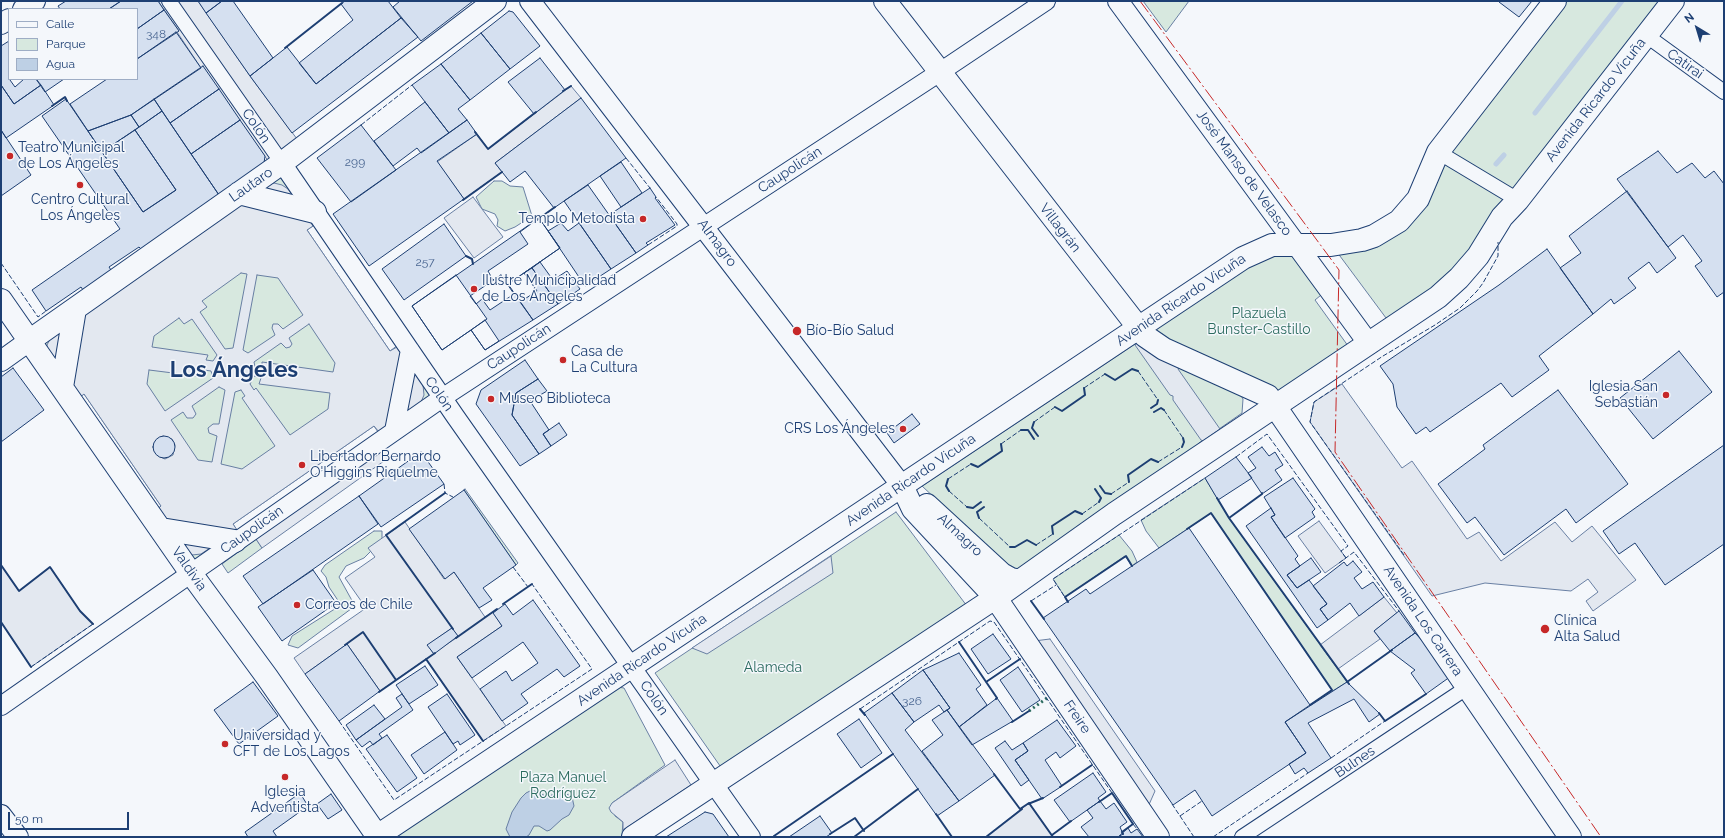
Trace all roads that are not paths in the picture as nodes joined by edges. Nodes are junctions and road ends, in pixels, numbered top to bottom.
1 (35, 1) edge
2 (169, 1) edge
3 (495, 1) edge
4 (530, 1) edge
5 (885, 1) edge
6 (1046, 1) edge
7 (1118, 1) edge
8 (1555, 1) edge
9 (1673, 1) edge
10 (24, 8) edge
11 (1646, 36) junction
12 (940, 72) junction
13 (1724, 92) edge
14 (1438, 152) junction
15 (282, 163) junction
16 (239, 193) junction
17 (1518, 200) junction
18 (315, 212) junction
19 (704, 226) junction
20 (1296, 244) junction
21 (1, 300) edge
22 (75, 309) junction
23 (1138, 328) junction
24 (29, 341) junction
25 (1369, 344) junction
26 (410, 350) junction
27 (1, 361) edge
28 (1233, 381) junction
29 (62, 387) junction
30 (442, 398) junction
31 (1275, 406) junction
32 (394, 431) junction
33 (1221, 442) junction
34 (902, 486) junction
35 (161, 530) junction
36 (235, 541) junction
37 (190, 572) junction
38 (1020, 581) junction
39 (995, 597) junction
40 (632, 666) junction
41 (1468, 687) junction
42 (1, 706) edge
43 (714, 783) junction
44 (1, 815) edge
45 (18, 837) edge
46 (377, 837) edge
47 (633, 837) edge
48 (751, 837) edge
49 (1158, 837) edge
50 (1242, 837) edge
51 (1570, 837) edge

1 - 10 main road
2 - 15 street, Colón
3 - 15 main road, Lautaro
4 - 19 main road, Almagro
5 - 12 main road, Villagrán
6 - 12 street, Caupolicán
7 - 20 main road, José Manso de Velasco
8 - 14 main road, Avenida Ricardo Vicuña
9 - 11 main road, Avenida Ricardo Vicuña
11 - 13 street, Catirai
11 - 17 main road, Avenida Ricardo Vicuña
12 - 19 street, Caupolicán
12 - 23 main road, Villagrán
14 - 17 street
14 - 20 main road, Avenida Ricardo Vicuña
15 - 16 main road, Lautaro
15 - 18 street, Colón
16 - 18 main road
16 - 22 main road, Lautaro
17 - 25 main road, Avenida Ricardo Vicuña
18 - 26 street, Colón
19 - 30 street, Caupolicán
19 - 34 main road, Almagro
20 - 23 main road, Avenida Ricardo Vicuña
20 - 25 main road, José Manso de Velasco
21 - 24 main road, Valdivia
22 - 24 main road, Lautaro
22 - 29 main road
23 - 28 main road, Villagrán
23 - 34 main road, Avenida Ricardo Vicuña
24 - 27 main road, Lautaro
24 - 29 main road, Valdivia
25 - 31 main road, Avenida Ricardo Vicuña
26 - 30 street, Colón
26 - 32 street
28 - 31 main road, Villagrán
28 - 33 main road
29 - 35 main road, Valdivia
30 - 32 street, Caupolicán
30 - 40 street, Colón
31 - 33 main road, Avenida Ricardo Vicuña
31 - 41 main road, Avenida Los Carrera
32 - 36 street, Caupolicán
33 - 38 main road, Avenida Ricardo Vicuña
34 - 38 main road, Almagro
34 - 39 main road, Almagro
34 - 40 main road, Avenida Ricardo Vicuña
35 - 36 main road
35 - 37 main road, Valdivia
36 - 37 street, Caupolicán
37 - 42 street, Caupolicán
37 - 46 main road, Valdivia
38 - 39 main road, Avenida Ricardo Vicuña
39 - 43 main road, Avenida Ricardo Vicuña
39 - 49 main road, Freire
40 - 43 street, Colón
40 - 46 main road, Avenida Ricardo Vicuña
41 - 50 street, Bulnes
41 - 51 main road, Avenida Los Carrera
43 - 47 main road, Avenida Ricardo Vicuña
43 - 48 street, Colón
44 - 45 main road

